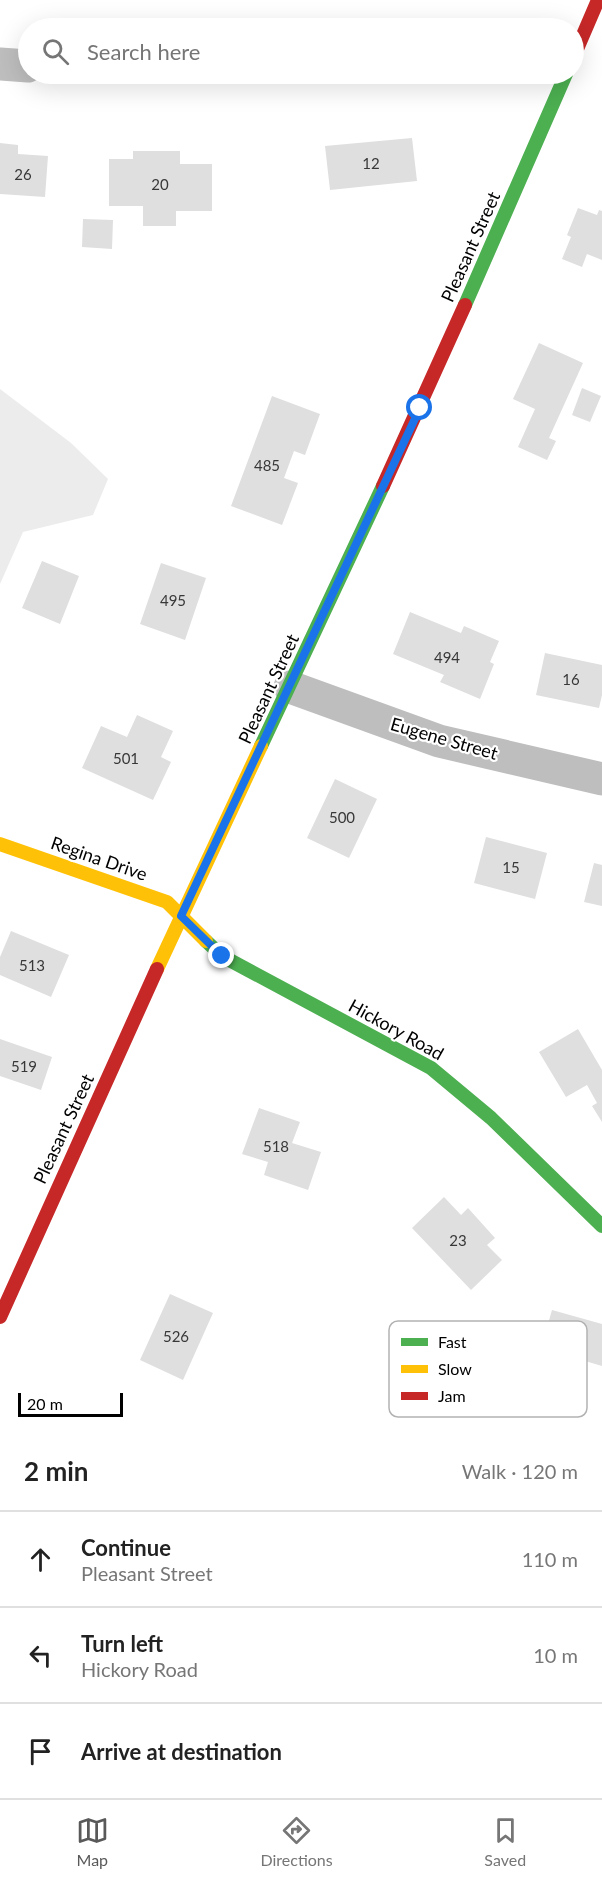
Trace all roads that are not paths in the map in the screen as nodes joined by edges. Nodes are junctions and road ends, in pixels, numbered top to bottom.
1 (598, 0) edge
2 (584, 32) edge
3 (0, 64) edge
4 (18, 65) edge
5 (561, 84) edge
6 (290, 687) junction
7 (602, 779) edge
8 (0, 844) edge
9 (181, 916) junction
10 (602, 1226) edge
11 (0, 1317) edge

1 - 2 street, Pleasant Street
3 - 4 street
5 - 6 street, Pleasant Street
6 - 7 street, Eugene Street
6 - 9 street, Pleasant Street
8 - 9 street, Regina Drive
9 - 10 street, Hickory Road
9 - 11 street, Pleasant Street

